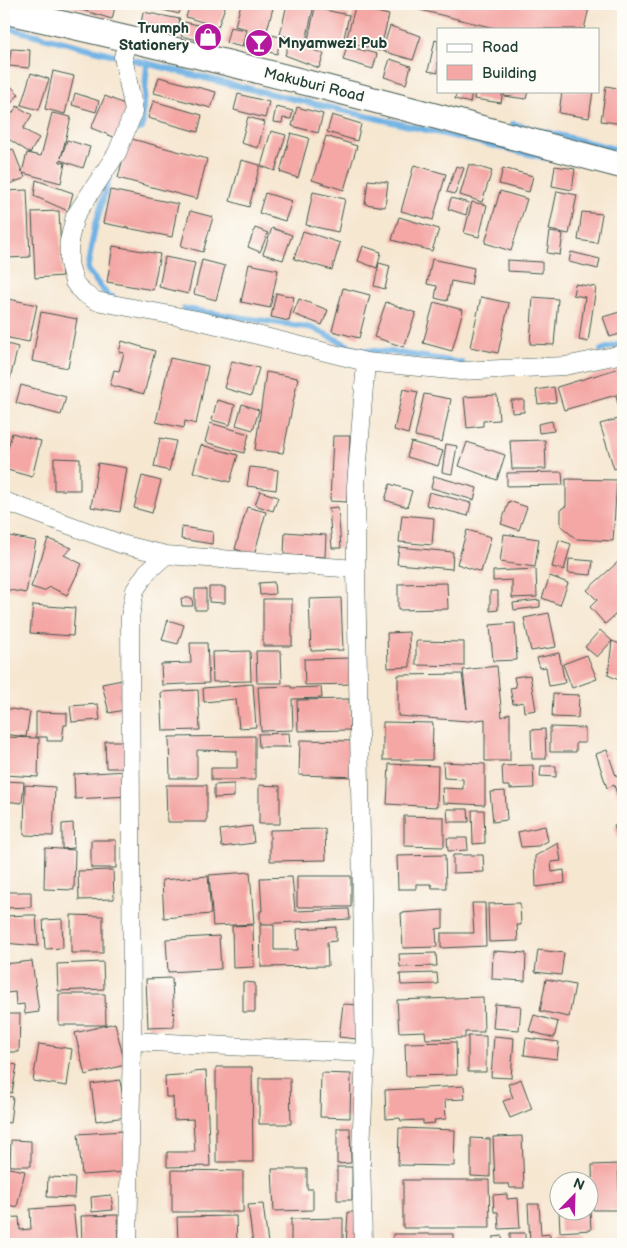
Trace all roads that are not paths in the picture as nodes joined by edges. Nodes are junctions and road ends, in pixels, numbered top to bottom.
1 (4, 11) edge
2 (128, 38) junction
3 (623, 166) edge
4 (623, 354) edge
5 (366, 362) junction
6 (4, 501) edge
7 (166, 555) junction
8 (356, 569) junction
9 (132, 1041) junction
10 (365, 1053) junction
11 (128, 1244) edge
12 (363, 1244) edge

1 - 2 street, Makuburi Road
2 - 3 street, Makuburi Road
2 - 5 street
4 - 5 street
5 - 8 street
6 - 7 street
7 - 8 street
7 - 9 street
8 - 10 street
9 - 10 street
9 - 11 street
10 - 12 street

